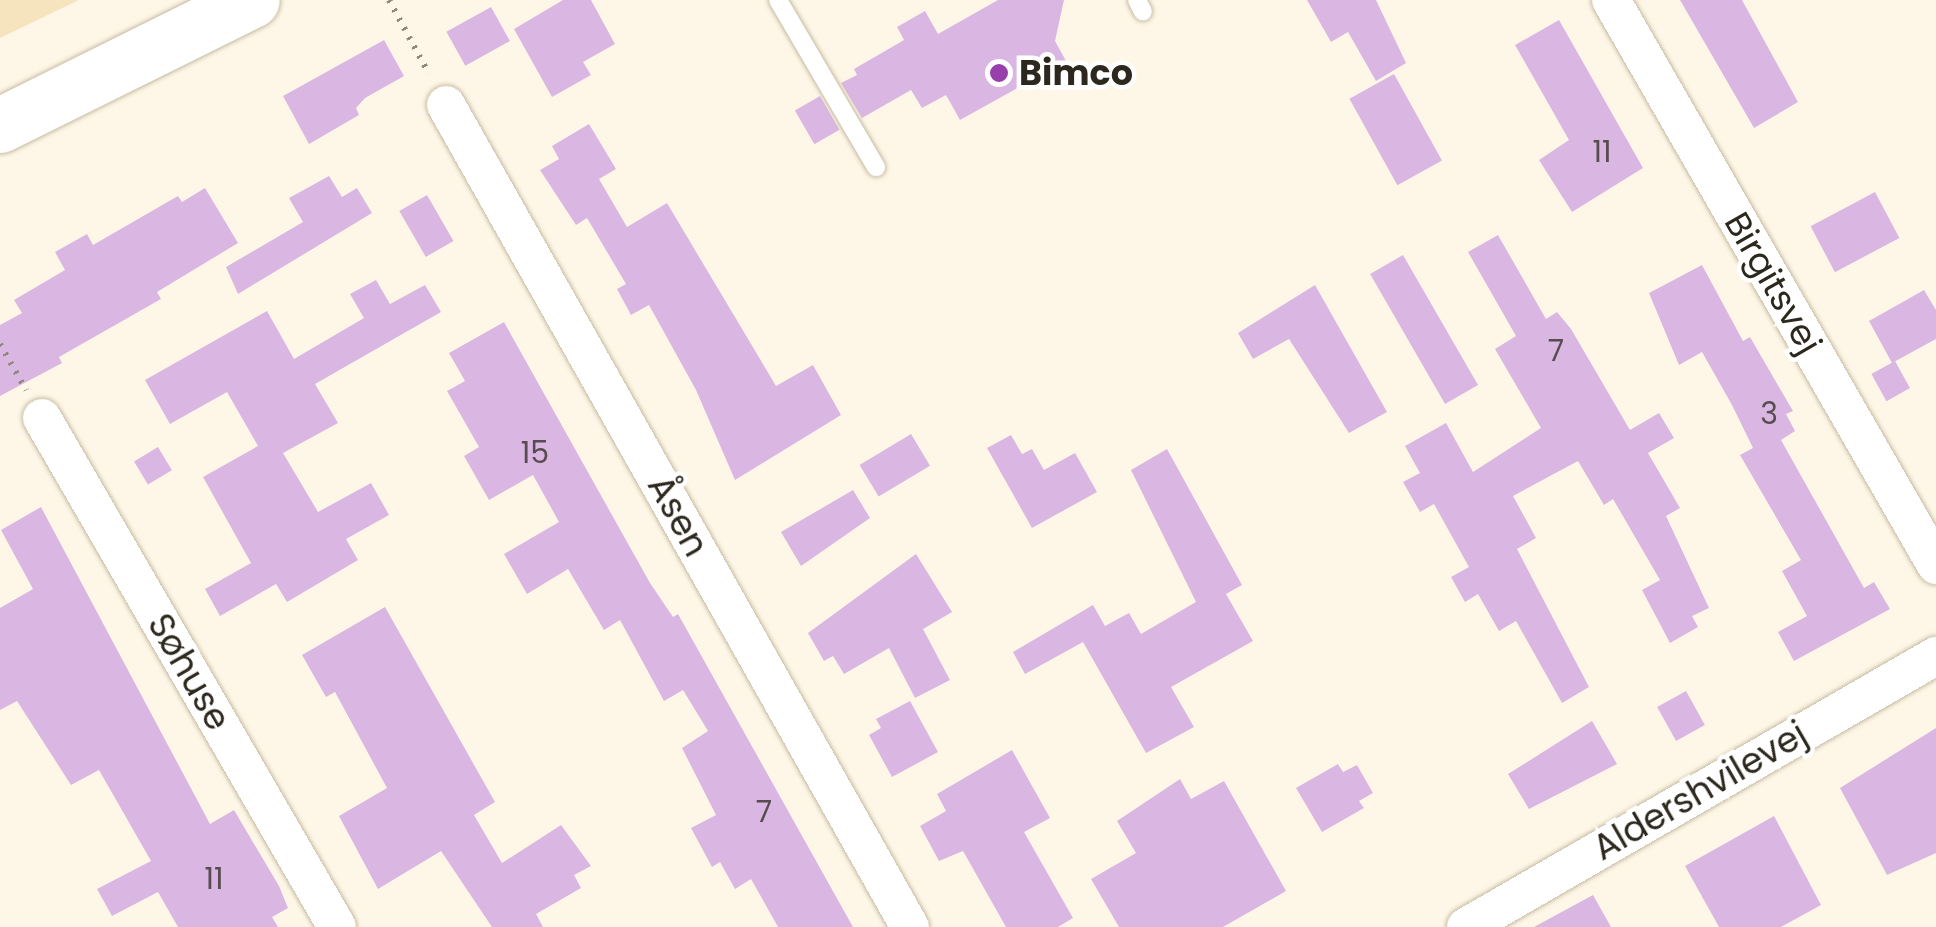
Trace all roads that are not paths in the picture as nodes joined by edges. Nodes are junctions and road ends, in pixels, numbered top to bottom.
1 (252, 0) edge
2 (778, 0) edge
3 (1611, 0) edge
4 (446, 104) dead end
5 (0, 125) edge
6 (876, 167) dead end
7 (42, 418) road end
8 (1936, 565) edge
9 (1936, 656) edge
10 (337, 927) edge
11 (910, 927) edge
12 (1466, 927) edge

1 - 5 main road
2 - 6 lane
3 - 8 street, Birgitsvej
4 - 11 street, Åsen
7 - 10 street, Søhuse
9 - 12 street, Aldershvilevej

